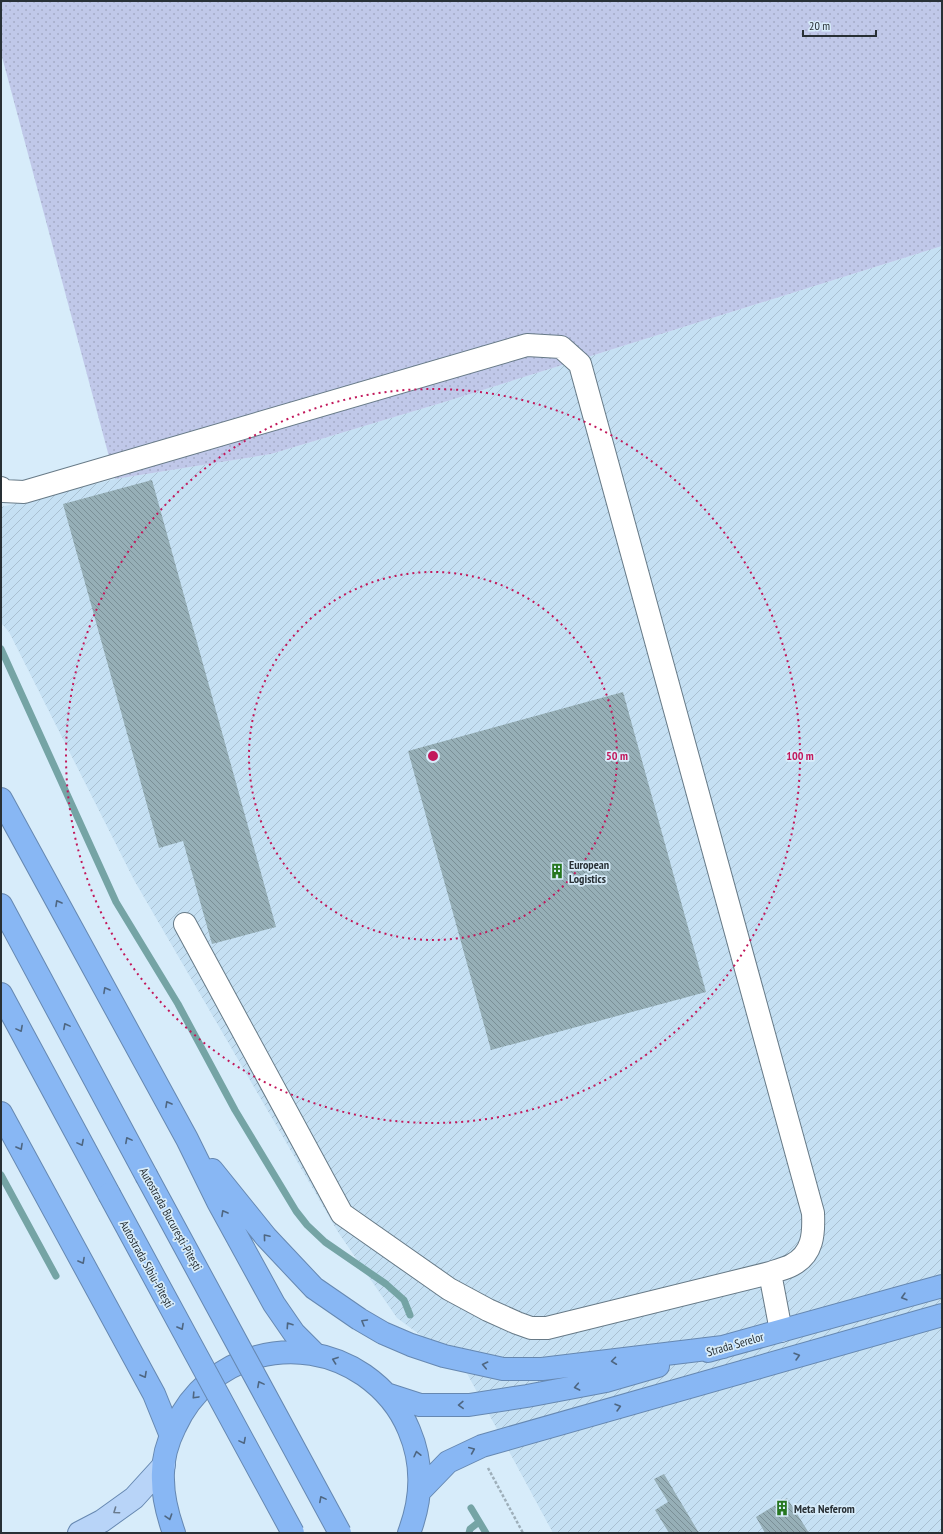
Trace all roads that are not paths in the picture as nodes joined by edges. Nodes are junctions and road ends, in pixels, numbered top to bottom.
1 (1, 488) edge
2 (1, 799) edge
3 (1, 905) edge
4 (185, 924) dead end
5 (1, 994) edge
6 (1, 1113) edge
7 (187, 1139) junction
8 (770, 1272) junction
9 (942, 1286) edge
10 (942, 1315) edge
11 (781, 1331) junction
12 (722, 1347) junction
13 (315, 1354) junction
14 (386, 1394) junction
15 (171, 1436) junction
16 (164, 1465) junction
17 (420, 1491) junction
18 (79, 1533) edge
19 (174, 1533) edge
20 (293, 1533) edge
21 (340, 1533) edge
22 (408, 1533) edge

1 - 8 lane
7 -> 2 highway
21 -> 3 highway, Autostrada București-Pitești, bridge
4 - 8 lane
5 -> 20 highway, Autostrada Sibiu-Pitești, bridge
6 -> 15 highway
12 -> 7 highway
13 -> 7 highway
8 - 11 lane
9 -> 11 highway, Strada Serelor
17 -> 10 highway
11 - 12 highway, Strada Serelor
12 -> 14 highway, Strada Serelor
14 -> 13 highway
13 -> 15 highway
17 -> 14 highway
15 - 16 highway
16 -> 18 main road
16 -> 19 highway
17 - 22 highway

